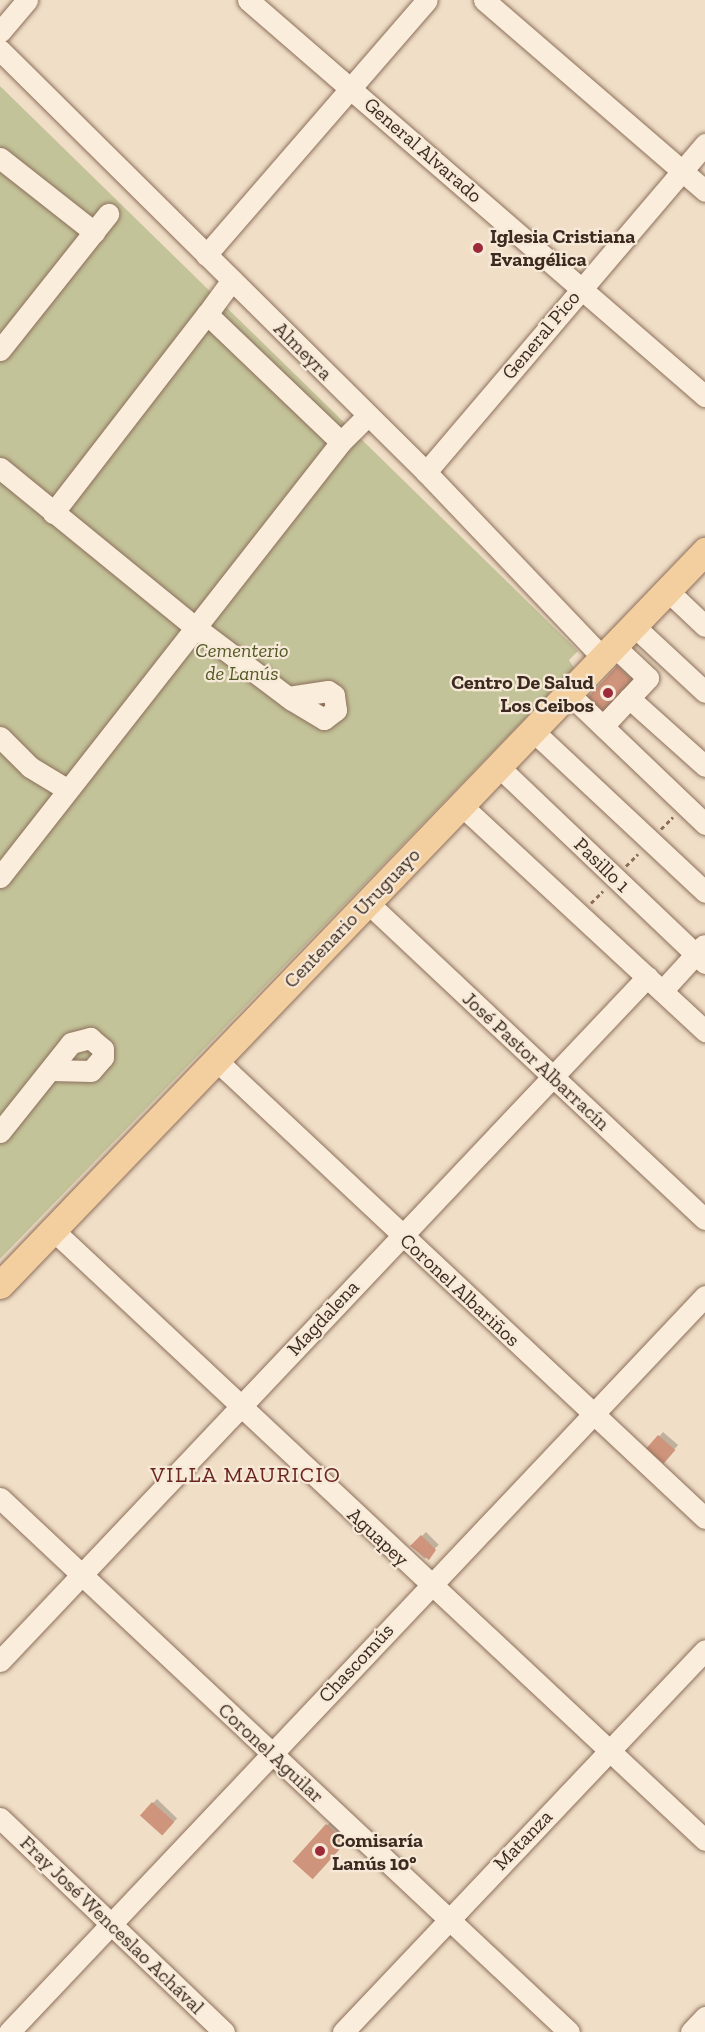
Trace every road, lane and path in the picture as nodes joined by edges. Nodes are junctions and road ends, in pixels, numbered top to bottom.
1 (27, 0) edge
2 (248, 0) edge
3 (427, 0) edge
4 (484, 0) edge
5 (0, 32) edge
6 (0, 50) edge
7 (350, 88) junction
8 (705, 144) edge
9 (0, 158) edge
10 (681, 171) junction
11 (705, 190) edge
12 (108, 214) dead end
13 (94, 232) junction
14 (206, 255) junction
15 (232, 280) junction
16 (582, 286) junction
17 (207, 314) junction
18 (0, 350) edge
19 (705, 396) edge
20 (368, 415) junction
21 (341, 442) junction
22 (0, 468) edge
23 (426, 472) junction
24 (53, 513) junction
25 (703, 556) edge
26 (668, 591) junction
27 (634, 626) junction
28 (705, 626) edge
29 (195, 627) junction
30 (608, 651) junction
31 (705, 692) edge
32 (568, 693) junction
33 (288, 697) dead end
34 (629, 698) junction
35 (603, 726) junction
36 (532, 730) junction
37 (0, 737) edge
38 (498, 766) junction
39 (705, 766) edge
40 (68, 790) junction
41 (461, 805) junction
42 (705, 824) edge
43 (0, 877) edge
44 (705, 892) edge
45 (367, 902) junction
46 (702, 954) edge
47 (654, 984) junction
48 (705, 1031) edge
49 (216, 1060) junction
50 (51, 1070) dead end
51 (552, 1076) junction
52 (0, 1132) edge
53 (705, 1219) edge
54 (53, 1230) junction
55 (401, 1235) junction
56 (0, 1285) edge
57 (705, 1296) edge
58 (239, 1408) junction
59 (595, 1415) junction
60 (0, 1498) edge
61 (705, 1518) edge
62 (82, 1573) junction
63 (430, 1586) junction
64 (705, 1650) edge
65 (0, 1661) edge
66 (609, 1751) junction
67 (271, 1754) junction
68 (0, 1818) edge
69 (705, 1840) edge
70 (448, 1918) junction
71 (111, 1922) junction
72 (705, 2017) edge
73 (9, 2032) edge
74 (224, 2032) edge
75 (343, 2032) edge
76 (568, 2032) edge
77 (691, 2032) edge

1 - 5 street
2 - 7 street, General Alvarado
3 - 7 street
4 - 10 street
6 - 14 street, Almeyra
7 - 14 street
7 - 16 street, General Alvarado
8 - 10 street, General Pico
9 - 13 street
10 - 11 street
10 - 16 street, General Pico
12 - 13 street
13 - 18 street
14 - 15 street, Almeyra
15 - 17 street
15 - 20 street, Almeyra
16 - 19 street, General Alvarado
16 - 23 street, General Pico
17 - 21 street
17 - 24 street
20 - 21 street
20 - 23 street, Almeyra
21 - 29 street
22 - 24 street
23 - 30 street, Almeyra
24 - 29 street
25 - 26 main road, Centenario Uruguayo
26 - 27 main road, Centenario Uruguayo
26 - 28 street
27 - 30 main road, Centenario Uruguayo
27 - 31 street
29 - 33 street
29 - 40 street
30 - 32 main road, Centenario Uruguayo
30 - 34 street, Almeyra
32 - 35 street
32 - 36 main road, Centenario Uruguayo
34 - 35 street
34 - 39 street
35 - 42 street
36 - 38 main road, Centenario Uruguayo
36 - 44 street
37 - 40 street
38 - 41 main road, Centenario Uruguayo
38 - 46 street, Pasillo 1
40 - 43 street
41 - 45 main road, Centenario Uruguayo
41 - 47 street
45 - 49 main road, Centenario Uruguayo
45 - 51 street, José Pastor Albarracín
46 - 47 street, Magdalena
47 - 48 street
47 - 51 street, Magdalena
49 - 54 main road, Centenario Uruguayo
49 - 55 street, Coronel Albariños
50 - 52 street
51 - 53 street, José Pastor Albarracín
51 - 55 street, Magdalena
54 - 56 main road, Centenario Uruguayo
54 - 58 street, Aguapey
55 - 58 street, Magdalena
55 - 59 street, Coronel Albariños
57 - 59 street, Chascomús
58 - 62 street, Magdalena
58 - 63 street, Aguapey
59 - 61 street, Coronel Albariños
59 - 63 street, Chascomús
60 - 62 street, Coronel Aguilar
62 - 65 street, Magdalena
62 - 67 street, Coronel Aguilar
63 - 66 street, Aguapey
63 - 67 street, Chascomús
64 - 66 street, Matanza
66 - 69 street, Aguapey
66 - 70 street, Matanza
67 - 70 street, Coronel Aguilar
67 - 71 street, Chascomús
68 - 71 street, Fray José Wenceslao Achával
70 - 75 street, Matanza
70 - 76 street, Coronel Aguilar
71 - 73 street, Chascomús
71 - 74 street, Fray José Wenceslao Achával
72 - 77 street

